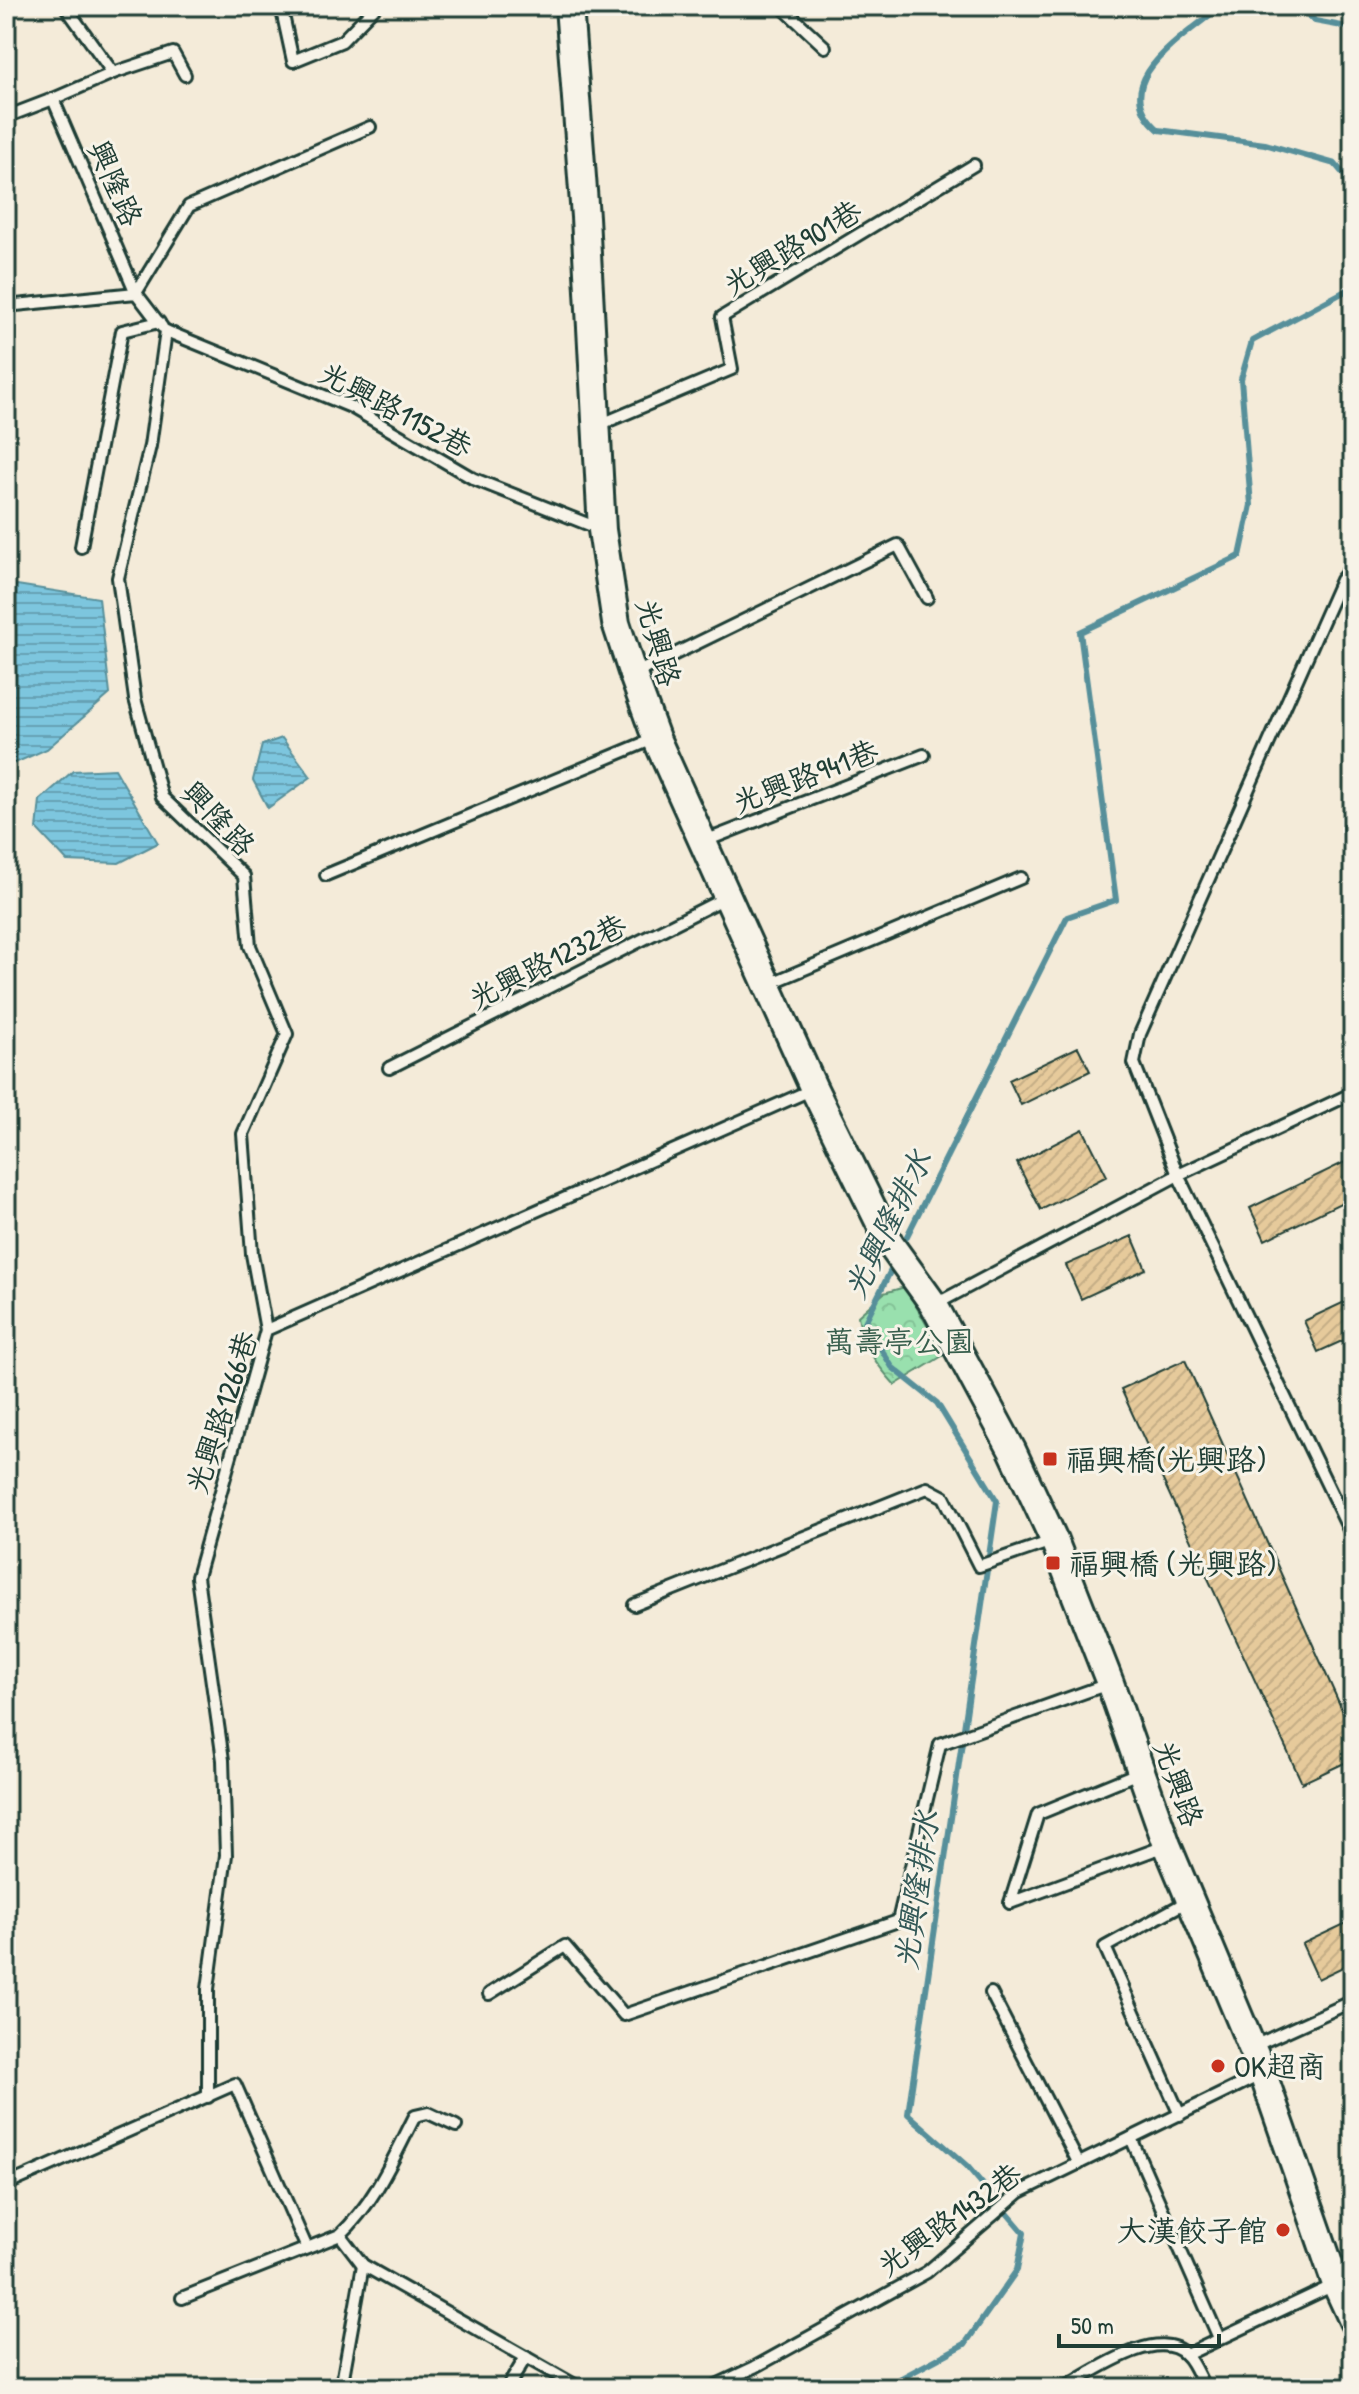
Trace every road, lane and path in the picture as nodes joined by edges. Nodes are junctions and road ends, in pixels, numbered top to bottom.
1 (65, 6) edge
2 (281, 6) edge
3 (376, 6) edge
4 (569, 6) edge
5 (781, 6) edge
6 (825, 47) dead end
7 (113, 73) junction
8 (185, 75) dead end
9 (53, 99) junction
10 (6, 117) edge
11 (370, 127) dead end
12 (974, 165) dead end
13 (136, 293) junction
14 (6, 306) edge
15 (162, 327) junction
16 (597, 426) junction
17 (602, 530) junction
18 (81, 547) dead end
19 (1353, 566) edge
20 (927, 598) dead end
21 (633, 675) junction
22 (656, 738) junction
23 (924, 755) dead end
24 (703, 842) junction
25 (326, 875) dead end
26 (1021, 878) dead end
27 (727, 897) junction
28 (769, 984) junction
29 (389, 1068) dead end
30 (814, 1089) junction
31 (1353, 1093) edge
32 (1178, 1175) junction
33 (934, 1305) junction
34 (266, 1330) junction
35 (1353, 1538) edge
36 (1054, 1540) junction
37 (634, 1605) dead end
38 (1110, 1683) junction
39 (1141, 1772) junction
40 (1167, 1845) junction
41 (1190, 1900) junction
42 (991, 1993) dead end
43 (489, 1994) dead end
44 (1353, 2001) edge
45 (1252, 2047) junction
46 (1263, 2074) junction
47 (208, 2097) junction
48 (1180, 2115) junction
49 (456, 2126) dead end
50 (1131, 2138) junction
51 (1079, 2164) junction
52 (6, 2185) edge
53 (340, 2235) junction
54 (306, 2246) junction
55 (363, 2265) junction
56 (1336, 2284) junction
57 (182, 2298) dead end
58 (1353, 2321) edge
59 (1219, 2338) junction
60 (1186, 2355) junction
61 (526, 2357) junction
62 (340, 2388) edge
63 (507, 2388) edge
64 (580, 2388) edge
65 (710, 2388) edge
66 (1064, 2388) edge
67 (1205, 2388) edge

1 - 7 lane
2 - 3 lane
4 - 16 main road, 光興路
5 - 6 lane
7 - 8 lane
7 - 9 lane
9 - 10 lane
9 - 13 lane, 興隆路
11 - 13 lane, 興隆路
12 - 16 lane, 光興路901巷
13 - 14 lane
13 - 15 lane
15 - 17 lane, 光興路1152巷
15 - 18 lane
15 - 34 lane, 興隆路
16 - 17 main road, 光興路
17 - 21 main road, 光興路
19 - 32 lane
20 - 21 lane
21 - 22 main road, 光興路
22 - 24 main road, 光興路
22 - 25 lane
23 - 24 lane, 光興路941巷
24 - 27 main road, 光興路
26 - 28 lane
27 - 28 main road, 光興路
27 - 29 lane, 光興路1232巷
28 - 30 main road, 光興路
30 - 33 main road, 光興路
30 - 34 lane, 光興路1266巷
31 - 32 lane
32 - 33 lane
32 - 35 lane
33 - 36 main road, 光興路
34 - 47 lane, 光興路1266巷
36 - 37 lane
36 - 38 main road, 光興路
38 - 39 main road, 光興路
38 - 43 lane
39 - 40 main road, 光興路
39 - 40 lane
40 - 41 main road, 光興路
41 - 45 main road, 光興路
41 - 48 lane
42 - 51 lane
44 - 45 lane
45 - 46 main road, 光興路
46 - 48 lane, 光興路1432巷
46 - 56 main road, 光興路
47 - 52 lane
47 - 54 lane
48 - 50 lane, 光興路1432巷
49 - 53 lane
50 - 51 lane, 光興路1432巷
50 - 59 lane
51 - 65 lane, 光興路1432巷
53 - 54 lane
53 - 55 lane
54 - 57 lane
55 - 61 lane
55 - 62 lane
56 - 58 main road, 光興路
56 - 59 lane
59 - 60 lane
60 - 66 lane
60 - 67 lane
61 - 63 lane
61 - 64 lane

